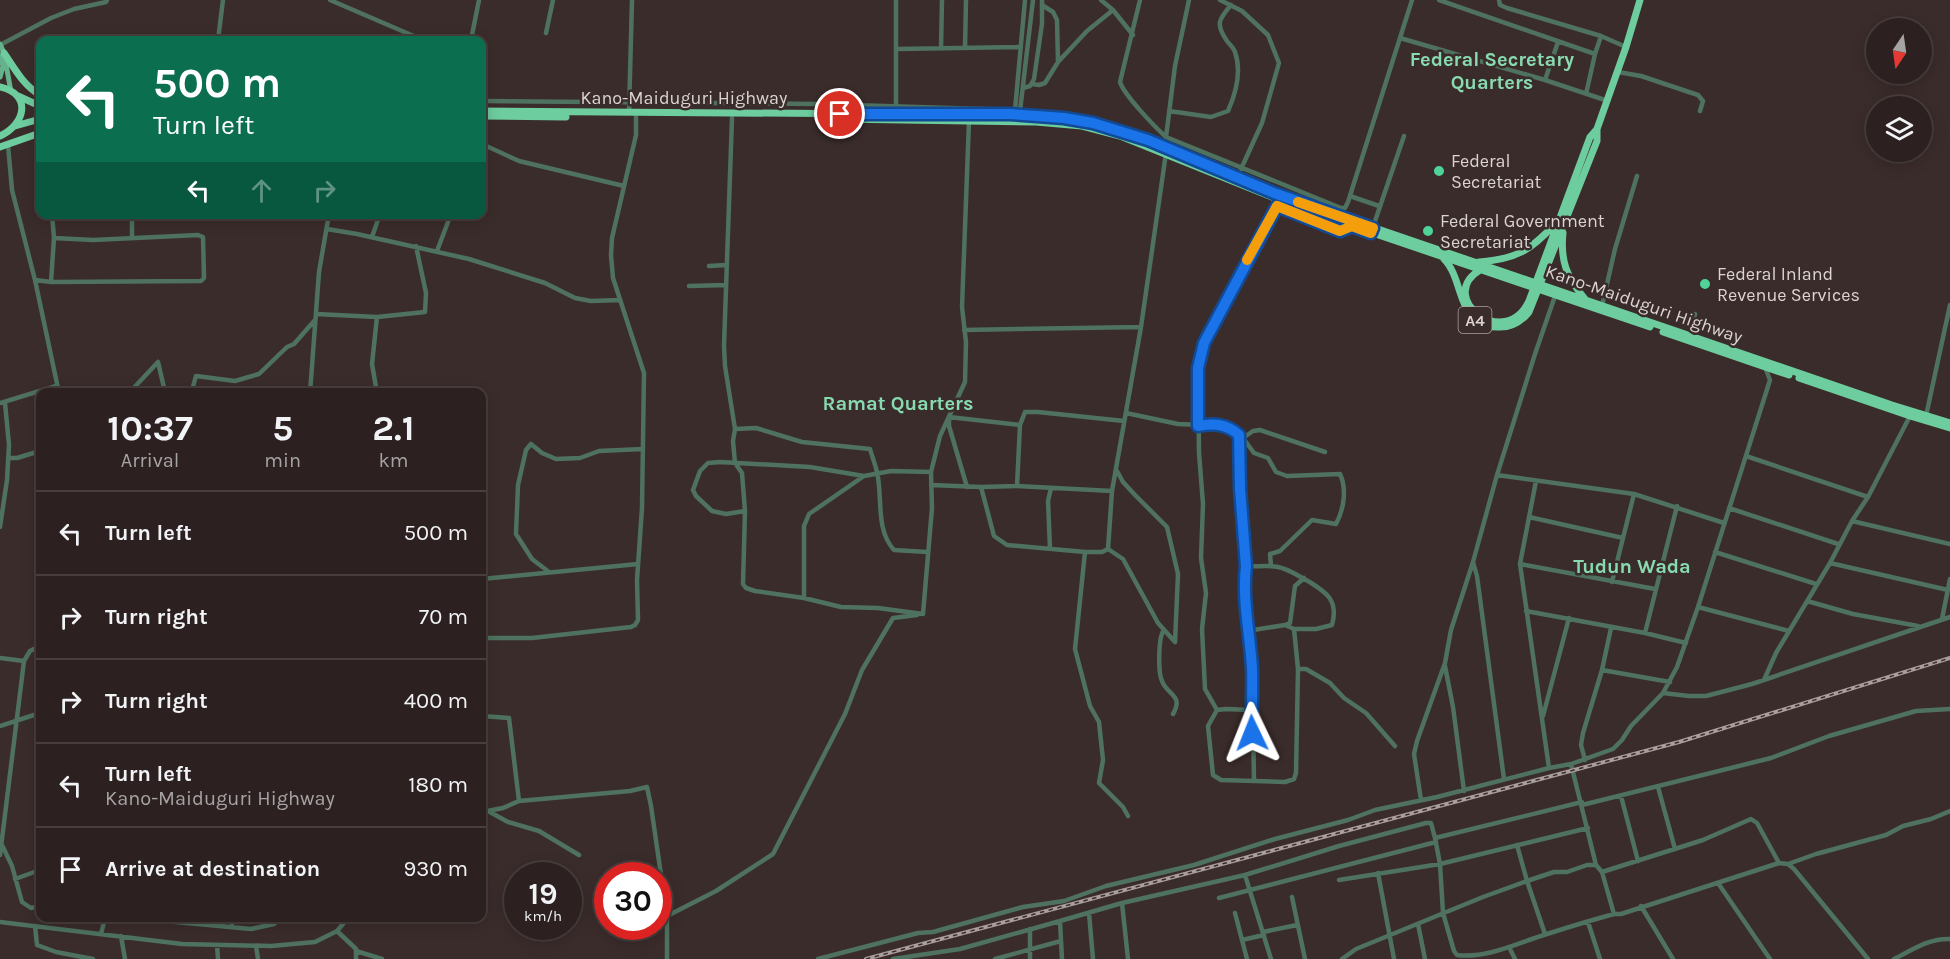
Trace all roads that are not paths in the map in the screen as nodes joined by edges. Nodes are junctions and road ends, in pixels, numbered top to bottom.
1 (107, 0) edge
2 (223, 0) edge
3 (330, 0) edge
4 (479, 0) edge
5 (553, 0) edge
6 (632, 0) edge
7 (942, 0) edge
8 (966, 0) edge
9 (1025, 0) edge
10 (1033, 0) edge
11 (1101, 0) edge
12 (1140, 0) edge
13 (1190, 0) edge
14 (1221, 0) edge
15 (1412, 0) edge
16 (1439, 0) edge
17 (1499, 0) edge
18 (1640, 0) edge
19 (895, 1) edge
20 (1042, 2) edge
21 (1231, 4) junction
22 (1113, 10) junction
23 (546, 33) dead end
24 (1133, 34) junction
25 (218, 36) edge
26 (414, 36) edge
27 (472, 36) edge
28 (1601, 36) junction
29 (1400, 38) junction
30 (1558, 42) junction
31 (0, 45) edge
32 (1021, 47) junction
33 (1626, 47) junction
34 (941, 48) junction
35 (965, 48) junction
36 (897, 49) junction
37 (2, 54) edge
38 (1595, 54) junction
39 (1058, 62) junction
40 (1618, 72) junction
41 (0, 77) edge
42 (1545, 80) junction
43 (1032, 84) junction
44 (0, 87) edge
45 (1023, 88) junction
46 (36, 92) edge
47 (13, 93) junction
48 (1586, 94) junction
49 (486, 101) edge
50 (628, 101) junction
51 (1608, 101) junction
52 (36, 105) edge
53 (486, 111) edge
54 (896, 111) junction
55 (1169, 111) junction
56 (1700, 111) dead end
57 (629, 112) junction
58 (1019, 112) junction
59 (486, 116) edge
60 (636, 117) junction
61 (732, 118) junction
62 (36, 120) edge
63 (969, 121) junction
64 (15, 126) junction
65 (36, 134) edge
66 (0, 136) edge
67 (1166, 136) junction
68 (1404, 136) dead end
69 (4, 146) edge
70 (486, 146) edge
71 (1166, 153) junction
72 (1241, 169) junction
73 (1637, 176) dead end
74 (624, 186) junction
75 (1350, 196) junction
76 (1278, 203) junction
77 (1379, 207) junction
78 (52, 219) edge
79 (132, 219) edge
80 (329, 219) edge
81 (378, 219) edge
82 (449, 219) edge
83 (1561, 221) junction
84 (327, 230) junction
85 (1372, 230) junction
86 (132, 237) junction
87 (372, 237) junction
88 (54, 238) junction
89 (416, 246) junction
90 (437, 251) junction
91 (1442, 258) junction
92 (1476, 263) junction
93 (726, 265) junction
94 (709, 266) dead end
95 (1480, 270) junction
96 (35, 280) junction
97 (51, 282) junction
98 (726, 285) junction
99 (689, 286) dead end
100 (1556, 296) junction
101 (620, 300) junction
102 (1586, 301) junction
103 (1532, 302) junction
104 (1950, 305) edge
105 (1602, 306) junction
106 (1695, 314) dead end
107 (316, 317) junction
108 (377, 317) junction
109 (1141, 327) junction
110 (964, 330) junction
111 (1691, 336) junction
112 (1765, 367) junction
113 (1782, 373) junction
114 (1770, 380) junction
115 (56, 386) joint
116 (50, 388) edge
117 (134, 388) edge
118 (164, 388) edge
119 (193, 388) edge
120 (310, 388) edge
121 (376, 388) edge
122 (36, 392) edge
123 (2, 403) edge
124 (1126, 413) junction
125 (1910, 416) junction
126 (1926, 416) junction
127 (948, 417) junction
128 (1124, 421) junction
129 (1950, 423) edge
130 (1020, 425) junction
131 (1198, 426) junction
132 (1950, 428) edge
133 (735, 429) junction
134 (1241, 437) junction
135 (643, 449) junction
136 (36, 451) edge
137 (0, 452) edge
138 (1325, 452) dead end
139 (8, 455) junction
140 (1746, 456) junction
141 (735, 463) junction
142 (1117, 470) junction
143 (878, 472) junction
144 (931, 472) junction
145 (1497, 475) junction
146 (864, 476) junction
147 (0, 479) edge
148 (7, 480) junction
149 (1536, 481) junction
150 (931, 485) junction
151 (1017, 486) junction
152 (967, 487) junction
153 (981, 487) junction
154 (1051, 488) junction
155 (1112, 491) junction
156 (1634, 494) junction
157 (1868, 497) junction
158 (1677, 507) junction
159 (1729, 508) junction
160 (744, 511) junction
161 (1529, 517) junction
162 (1852, 521) junction
163 (1724, 524) junction
164 (0, 527) edge
165 (1623, 538) junction
166 (1839, 544) junction
167 (1950, 544) edge
168 (1050, 548) junction
169 (1108, 549) junction
170 (927, 552) junction
171 (1085, 552) junction
172 (1715, 552) junction
173 (1473, 562) junction
174 (1830, 563) junction
175 (638, 564) junction
176 (1520, 564) junction
177 (1246, 566) junction
178 (1271, 566) junction
179 (549, 572) junction
180 (486, 579) edge
181 (1304, 579) junction
182 (1950, 579) edge
183 (1612, 582) junction
184 (1816, 584) junction
185 (1655, 589) junction
186 (1948, 590) junction
187 (804, 598) junction
188 (1807, 601) junction
189 (1698, 607) junction
190 (1526, 611) junction
191 (923, 614) junction
192 (1950, 617) edge
193 (1569, 618) junction
194 (1942, 620) junction
195 (1285, 625) junction
196 (1921, 627) junction
197 (1611, 628) junction
198 (1294, 629) junction
199 (1164, 630) junction
200 (1247, 631) junction
201 (1789, 631) junction
202 (1645, 633) junction
203 (486, 638) edge
204 (1686, 643) junction
205 (36, 648) edge
206 (0, 658) edge
207 (24, 661) junction
208 (1445, 663) junction
209 (1298, 669) junction
210 (1602, 670) junction
211 (1764, 680) junction
212 (1670, 682) junction
213 (1663, 693) junction
214 (1950, 709) edge
215 (1217, 710) junction
216 (1251, 710) junction
217 (36, 714) edge
218 (1173, 714) dead end
219 (486, 716) edge
220 (1542, 719) junction
221 (15, 722) junction
222 (0, 726) edge
223 (1395, 746) dead end
224 (1585, 760) junction
225 (1571, 764) junction
226 (1549, 768) junction
227 (1504, 779) junction
228 (1254, 780) junction
229 (1658, 787) junction
230 (1464, 791) junction
231 (1621, 796) junction
232 (1421, 800) junction
233 (519, 801) junction
234 (1582, 803) junction
235 (1950, 811) edge
236 (486, 812) edge
237 (486, 812) edge
238 (1128, 816) dead end
239 (1588, 828) junction
240 (1435, 840) junction
241 (2, 843) junction
242 (1517, 845) junction
243 (1675, 849) junction
244 (0, 855) edge
245 (579, 855) dead end
246 (1638, 861) junction
247 (659, 862) edge
248 (1779, 863) junction
249 (1440, 864) junction
250 (1788, 864) junction
251 (1596, 865) junction
252 (36, 871) edge
253 (1602, 872) junction
254 (1378, 873) junction
255 (1245, 875) junction
256 (15, 879) junction
257 (1339, 880) dead end
258 (1527, 881) junction
259 (1718, 883) junction
260 (1250, 891) junction
261 (1292, 897) dead end
262 (1219, 898) dead end
263 (1122, 903) junction
264 (1641, 906) junction
265 (36, 907) edge
266 (672, 913) edge
267 (1089, 913) junction
268 (1235, 913) dead end
269 (1443, 913) junction
270 (1614, 914) junction
271 (1060, 921) junction
272 (0, 922) edge
273 (104, 922) edge
274 (177, 922) edge
275 (232, 922) edge
276 (276, 922) edge
277 (345, 922) edge
278 (1588, 922) junction
279 (1297, 924) junction
280 (1418, 924) junction
281 (35, 926) junction
282 (232, 927) junction
283 (1030, 929) junction
284 (337, 931) junction
285 (101, 934) junction
286 (1264, 934) junction
287 (1545, 934) junction
288 (121, 936) junction
289 (1390, 936) junction
290 (1950, 939) edge
291 (667, 940) edge
292 (1242, 940) junction
293 (1061, 941) junction
294 (217, 945) junction
295 (256, 946) junction
296 (1509, 947) junction
297 (1031, 948) junction
298 (356, 951) junction
299 (928, 957) edge
300 (93, 959) edge
301 (125, 959) edge
302 (218, 959) edge
303 (258, 959) edge
304 (356, 959) edge
305 (382, 959) edge
306 (667, 959) edge
307 (818, 959) edge
308 (893, 959) edge
309 (995, 959) edge
310 (1030, 959) edge
311 (1062, 959) edge
312 (1093, 959) edge
313 (1128, 959) edge
314 (1248, 959) edge
315 (1271, 959) edge
316 (1305, 959) edge
317 (1342, 959) edge
318 (1394, 959) edge
319 (1425, 959) edge
320 (1515, 959) edge
321 (1600, 959) edge
322 (1673, 959) edge
323 (1770, 959) edge
324 (1868, 959) edge
325 (1894, 959) edge

1 - 31 street
2 - 25 street
3 - 26 street
4 - 27 street
5 - 23 street
6 - 50 street
7 - 34 street
8 - 35 street
9 - 32 street
10 - 45 street
11 - 22 street
12 - 24 street
13 - 55 street
14 - 21 street
15 - 29 street
16 - 30 street
17 - 28 street
18 - 33 highway, A4
19 - 36 street
20 - 39 street
20 - 43 street
21 - 55 street
21 - 72 street
22 - 24 street
22 - 39 street
24 - 67 street
28 - 33 street
28 - 38 street
29 - 42 street
29 - 75 street
30 - 38 street
30 - 42 street
31 - 37 main road
32 - 35 street
32 - 58 street
33 - 40 highway, A4
34 - 35 street
34 - 36 street
36 - 54 street
37 - 41 main road
37 - 46 highway
37 - 47 main road
38 - 48 street
39 - 43 street
40 - 51 highway, A4
40 - 56 street
42 - 48 street
43 - 45 street
44 - 47 highway
45 - 58 street
47 - 52 highway
47 - 64 highway
48 - 51 street
49 - 50 street
50 - 54 street
50 - 57 street
51 - 83 highway, A4
53 - 57 highway, Kano-Maiduguri Highway
54 - 57 highway, Kano-Maiduguri Highway
54 - 58 highway, Kano-Maiduguri Highway
55 - 67 street
58 - 85 highway, Kano-Maiduguri Highway
59 - 60 highway, Kano-Maiduguri Highway
60 - 61 highway, Kano-Maiduguri Highway
60 - 74 street
61 - 63 highway, Kano-Maiduguri Highway
61 - 93 street
62 - 64 highway
63 - 71 highway, Kano-Maiduguri Highway
63 - 110 street
64 - 66 highway
65 - 69 highway
67 - 72 street
68 - 77 street
69 - 96 street
70 - 74 street
71 - 76 highway, Kano-Maiduguri Highway
71 - 109 street
72 - 75 street
73 - 105 street
74 - 101 street
75 - 77 street
76 - 85 highway, Kano-Maiduguri Highway
76 - 131 street
77 - 85 street
78 - 88 street
79 - 86 street
80 - 84 street
81 - 87 street
82 - 90 street
83 - 92 highway
83 - 102 highway
83 - 103 highway, A4
84 - 87 street
84 - 107 street
85 - 91 highway, Kano-Maiduguri Highway
85 - 92 highway, Kano-Maiduguri Highway
86 - 88 street
86 - 97 street
87 - 89 street
88 - 97 street
89 - 90 street
89 - 108 street
90 - 101 street
91 - 95 highway, Kano-Maiduguri Highway
91 - 103 highway, A4
92 - 102 highway, Kano-Maiduguri Highway
93 - 94 street
93 - 98 street
95 - 100 highway, Kano-Maiduguri Highway
95 - 103 highway, A4
96 - 97 street
96 - 115 street
98 - 99 street
98 - 133 street
100 - 112 highway, Kano-Maiduguri Highway
100 - 145 street
101 - 135 street
102 - 105 highway, Kano-Maiduguri Highway
104 - 126 street
105 - 111 highway, Kano-Maiduguri Highway
106 - 111 street
107 - 108 street
107 - 119 street
107 - 120 street
108 - 121 street
109 - 110 street
109 - 124 street
110 - 127 street
111 - 126 highway, Kano-Maiduguri Highway
112 - 113 highway, Kano-Maiduguri Highway
112 - 114 street
113 - 114 street
113 - 125 highway, Kano-Maiduguri Highway
114 - 140 street
115 - 116 street
117 - 118 street
122 - 123 street
123 - 139 street
124 - 128 street
124 - 131 street
125 - 132 highway, Kano-Maiduguri Highway
125 - 157 street
126 - 129 highway, Kano-Maiduguri Highway
127 - 130 street
127 - 144 street
127 - 152 street
128 - 130 street
128 - 142 street
130 - 151 street
131 - 134 street
131 - 215 street
133 - 141 street
133 - 143 street
134 - 138 street
134 - 177 street
134 - 178 street
135 - 175 street
135 - 179 street
136 - 139 street
137 - 139 street
139 - 148 street
140 - 157 street
140 - 159 street
141 - 146 street
141 - 160 street
141 - 160 street
142 - 155 street
142 - 199 street
143 - 144 street
143 - 146 street
143 - 170 street
144 - 150 street
145 - 149 street
145 - 173 street
146 - 187 street
147 - 148 street
148 - 164 street
149 - 156 street
149 - 161 street
150 - 152 street
150 - 170 street
151 - 153 street
151 - 154 street
152 - 153 street
153 - 168 street
154 - 155 street
154 - 168 street
155 - 169 street
156 - 158 street
156 - 165 street
157 - 162 street
158 - 163 street
158 - 185 street
159 - 163 street
159 - 166 street
160 - 187 street
161 - 165 street
161 - 176 street
162 - 166 street
162 - 167 street
163 - 172 street
165 - 183 street
166 - 174 street
168 - 171 street
169 - 171 street
169 - 199 street
170 - 191 street
171 - 238 street
172 - 184 street
172 - 189 street
173 - 208 street
173 - 227 street
174 - 184 street
174 - 186 street
175 - 179 street
175 - 203 street
176 - 183 street
176 - 190 street
177 - 178 street
177 - 200 street
178 - 181 street
179 - 180 street
181 - 195 street
181 - 198 street
182 - 186 street
183 - 185 street
184 - 188 street
185 - 202 street
186 - 194 street
187 - 191 street
188 - 196 street
188 - 201 street
189 - 201 street
189 - 204 street
190 - 193 street
190 - 220 street
191 - 266 street
192 - 194 street
193 - 197 street
193 - 220 street
194 - 196 street
195 - 198 street
195 - 200 street
196 - 211 street
197 - 202 street
197 - 210 street
198 - 209 street
199 - 218 street
200 - 216 street
201 - 211 street
202 - 204 street
204 - 212 street
205 - 207 street
206 - 207 street
207 - 221 street
208 - 230 street
208 - 232 street
209 - 223 street
209 - 228 street
210 - 212 street
210 - 224 street
211 - 213 street
212 - 213 street
213 - 224 street
214 - 229 street
215 - 216 street
215 - 228 street
216 - 228 street
217 - 221 street
219 - 233 street
220 - 226 street
221 - 222 street
221 - 241 street
224 - 225 street
225 - 226 street
225 - 234 street
226 - 227 street
227 - 230 street
229 - 231 street
229 - 243 street
230 - 232 street
231 - 234 street
231 - 246 street
232 - 307 street
233 - 236 street
233 - 247 street
234 - 239 street
234 - 240 street
235 - 250 street
237 - 245 street
239 - 242 street
239 - 251 street
240 - 249 street
240 - 255 street
240 - 260 street
241 - 244 street
241 - 256 street
242 - 249 street
242 - 258 street
243 - 246 street
243 - 248 street
246 - 253 street
248 - 250 street
248 - 259 street
249 - 254 street
249 - 269 street
250 - 324 street
251 - 253 street
251 - 258 street
252 - 256 street
253 - 270 street
254 - 257 street
254 - 289 street
255 - 260 street
255 - 263 street
256 - 265 street
258 - 269 street
258 - 287 street
259 - 264 street
259 - 323 street
260 - 262 street
260 - 286 street
261 - 279 street
263 - 267 street
263 - 313 street
264 - 270 street
264 - 322 street
267 - 271 street
267 - 312 street
268 - 292 street
269 - 280 street
269 - 296 street
270 - 278 street
271 - 283 street
271 - 293 street
272 - 281 street
273 - 285 street
274 - 282 street
275 - 282 street
276 - 282 street
277 - 284 street
278 - 287 street
278 - 321 street
279 - 286 street
279 - 316 street
280 - 289 street
280 - 319 street
281 - 285 street
281 - 300 street
283 - 297 street
283 - 299 street
284 - 295 street
284 - 298 street
285 - 288 street
286 - 292 street
286 - 315 street
287 - 296 street
288 - 294 street
288 - 301 street
289 - 317 street
289 - 318 street
290 - 325 street
291 - 306 street
292 - 314 street
293 - 297 street
293 - 311 street
294 - 295 street
294 - 302 street
295 - 303 street
296 - 320 street
297 - 309 street
297 - 310 street
298 - 304 street
298 - 305 street
299 - 308 street

